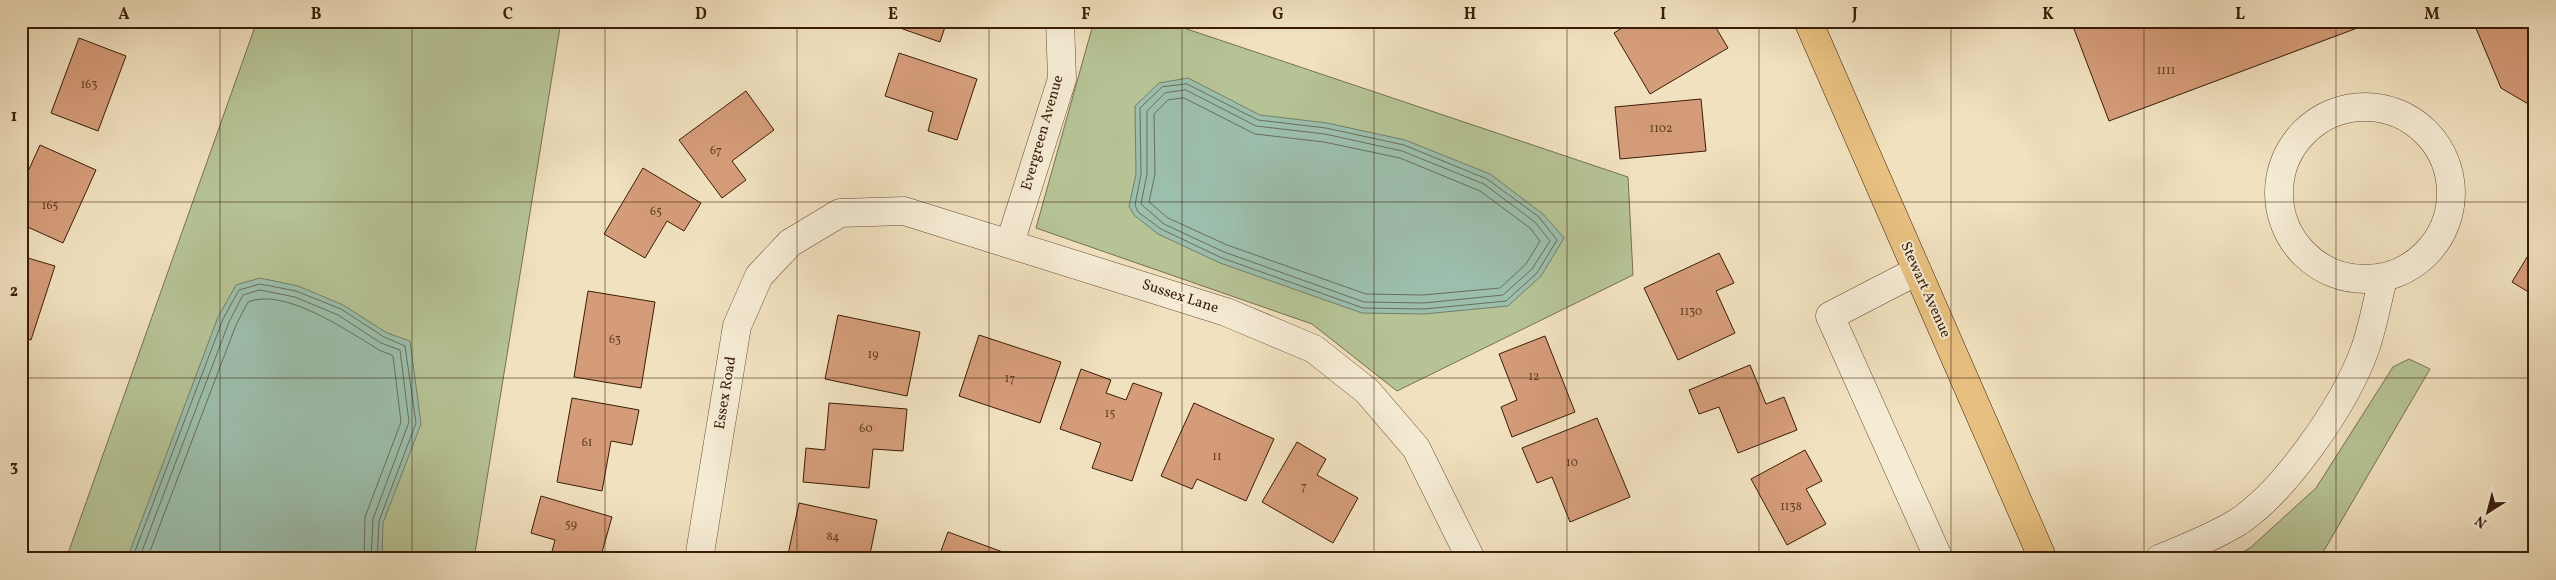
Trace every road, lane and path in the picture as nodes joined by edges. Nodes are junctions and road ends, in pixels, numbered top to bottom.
1 (1060, 21) edge
2 (1808, 21) edge
3 (790, 243) joint
4 (1010, 243) junction
5 (1917, 271) junction
6 (2383, 279) junction
7 (699, 559) edge
8 (1471, 559) edge
9 (1939, 559) edge
10 (2043, 559) edge
11 (2159, 559) edge

1 - 4 street, Evergreen Avenue
2 - 5 main road, Stewart Avenue
3 - 4 street, Sussex Lane
3 - 7 street, Essex Road
4 - 8 street, Sussex Lane
5 - 9 street
5 - 10 main road, Stewart Avenue
6 - 6 street
6 - 11 street

